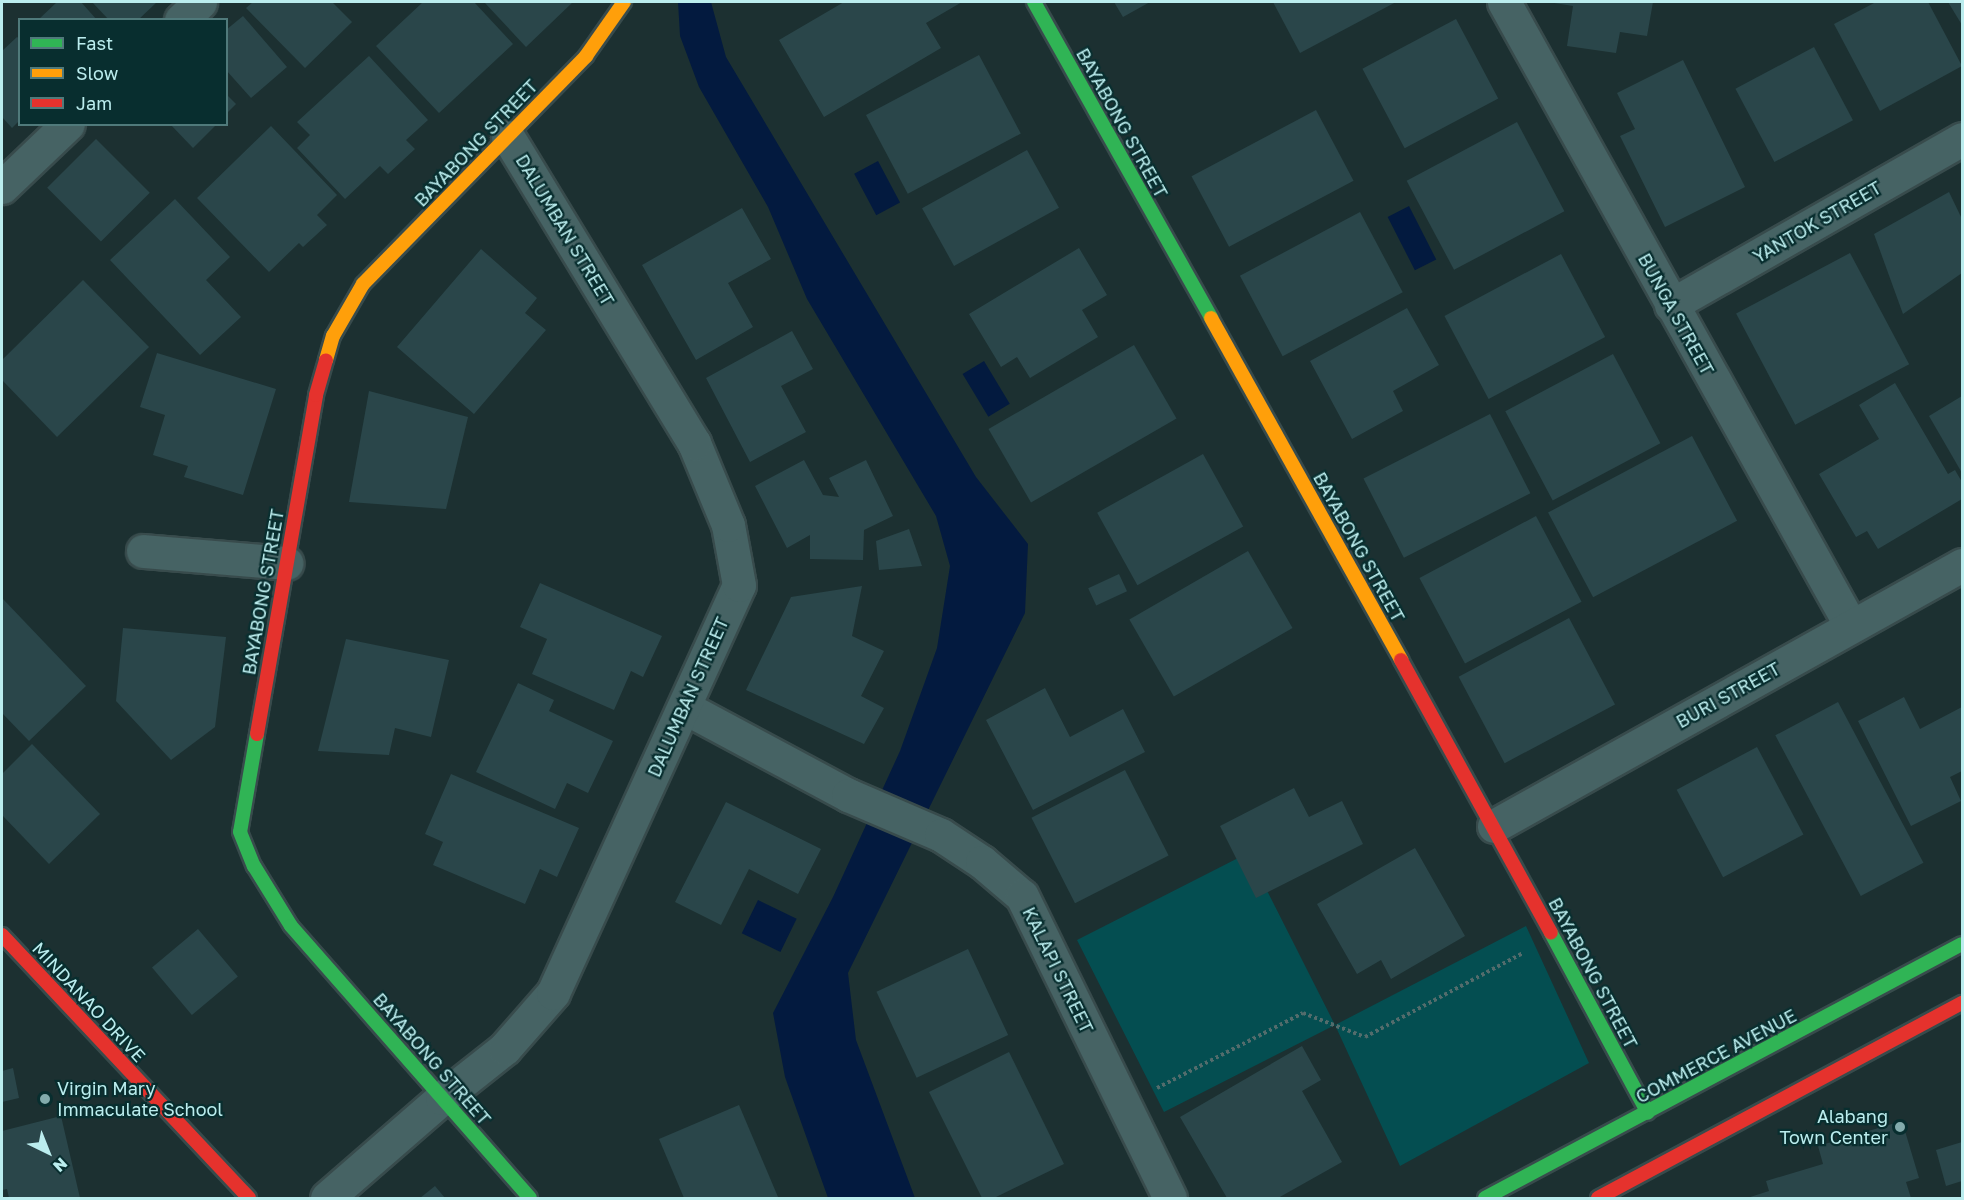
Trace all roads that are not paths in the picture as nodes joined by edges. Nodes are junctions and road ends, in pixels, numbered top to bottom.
1 (200, 2) edge
2 (624, 2) edge
3 (1034, 2) edge
4 (1504, 2) edge
5 (183, 18) edge
6 (66, 126) edge
7 (508, 137) junction
8 (1962, 139) edge
9 (2, 187) edge
10 (1671, 305) junction
11 (143, 551) dead end
12 (286, 563) junction
13 (1962, 565) edge
14 (1851, 626) junction
15 (684, 706) junction
16 (1494, 826) junction
17 (2, 935) edge
18 (1962, 944) edge
19 (1962, 1003) edge
20 (442, 1098) junction
21 (1648, 1113) junction
22 (249, 1198) edge
23 (327, 1198) edge
24 (530, 1198) edge
25 (1170, 1198) edge
26 (1485, 1198) edge
27 (1598, 1198) edge

1 - 5 street
2 - 7 street, BAYABONG STREET
3 - 16 street, BAYABONG STREET
4 - 10 street, BUNGA STREET
6 - 9 street
7 - 12 street, BAYABONG STREET
7 - 15 street, DALUMBAN STREET
8 - 10 street, YANTOK STREET
10 - 14 street, BUNGA STREET
11 - 12 street
12 - 20 street, BAYABONG STREET
13 - 14 street, BURI STREET
14 - 16 street, BURI STREET
15 - 20 street, DALUMBAN STREET
15 - 25 street, KALAPI STREET
16 - 21 street, BAYABONG STREET
17 - 22 street, MINDANAO DRIVE
18 - 21 street, COMMERCE AVENUE
19 - 27 street
20 - 23 street, DALUMBAN STREET
20 - 24 street, BAYABONG STREET
21 - 26 street, COMMERCE AVENUE

